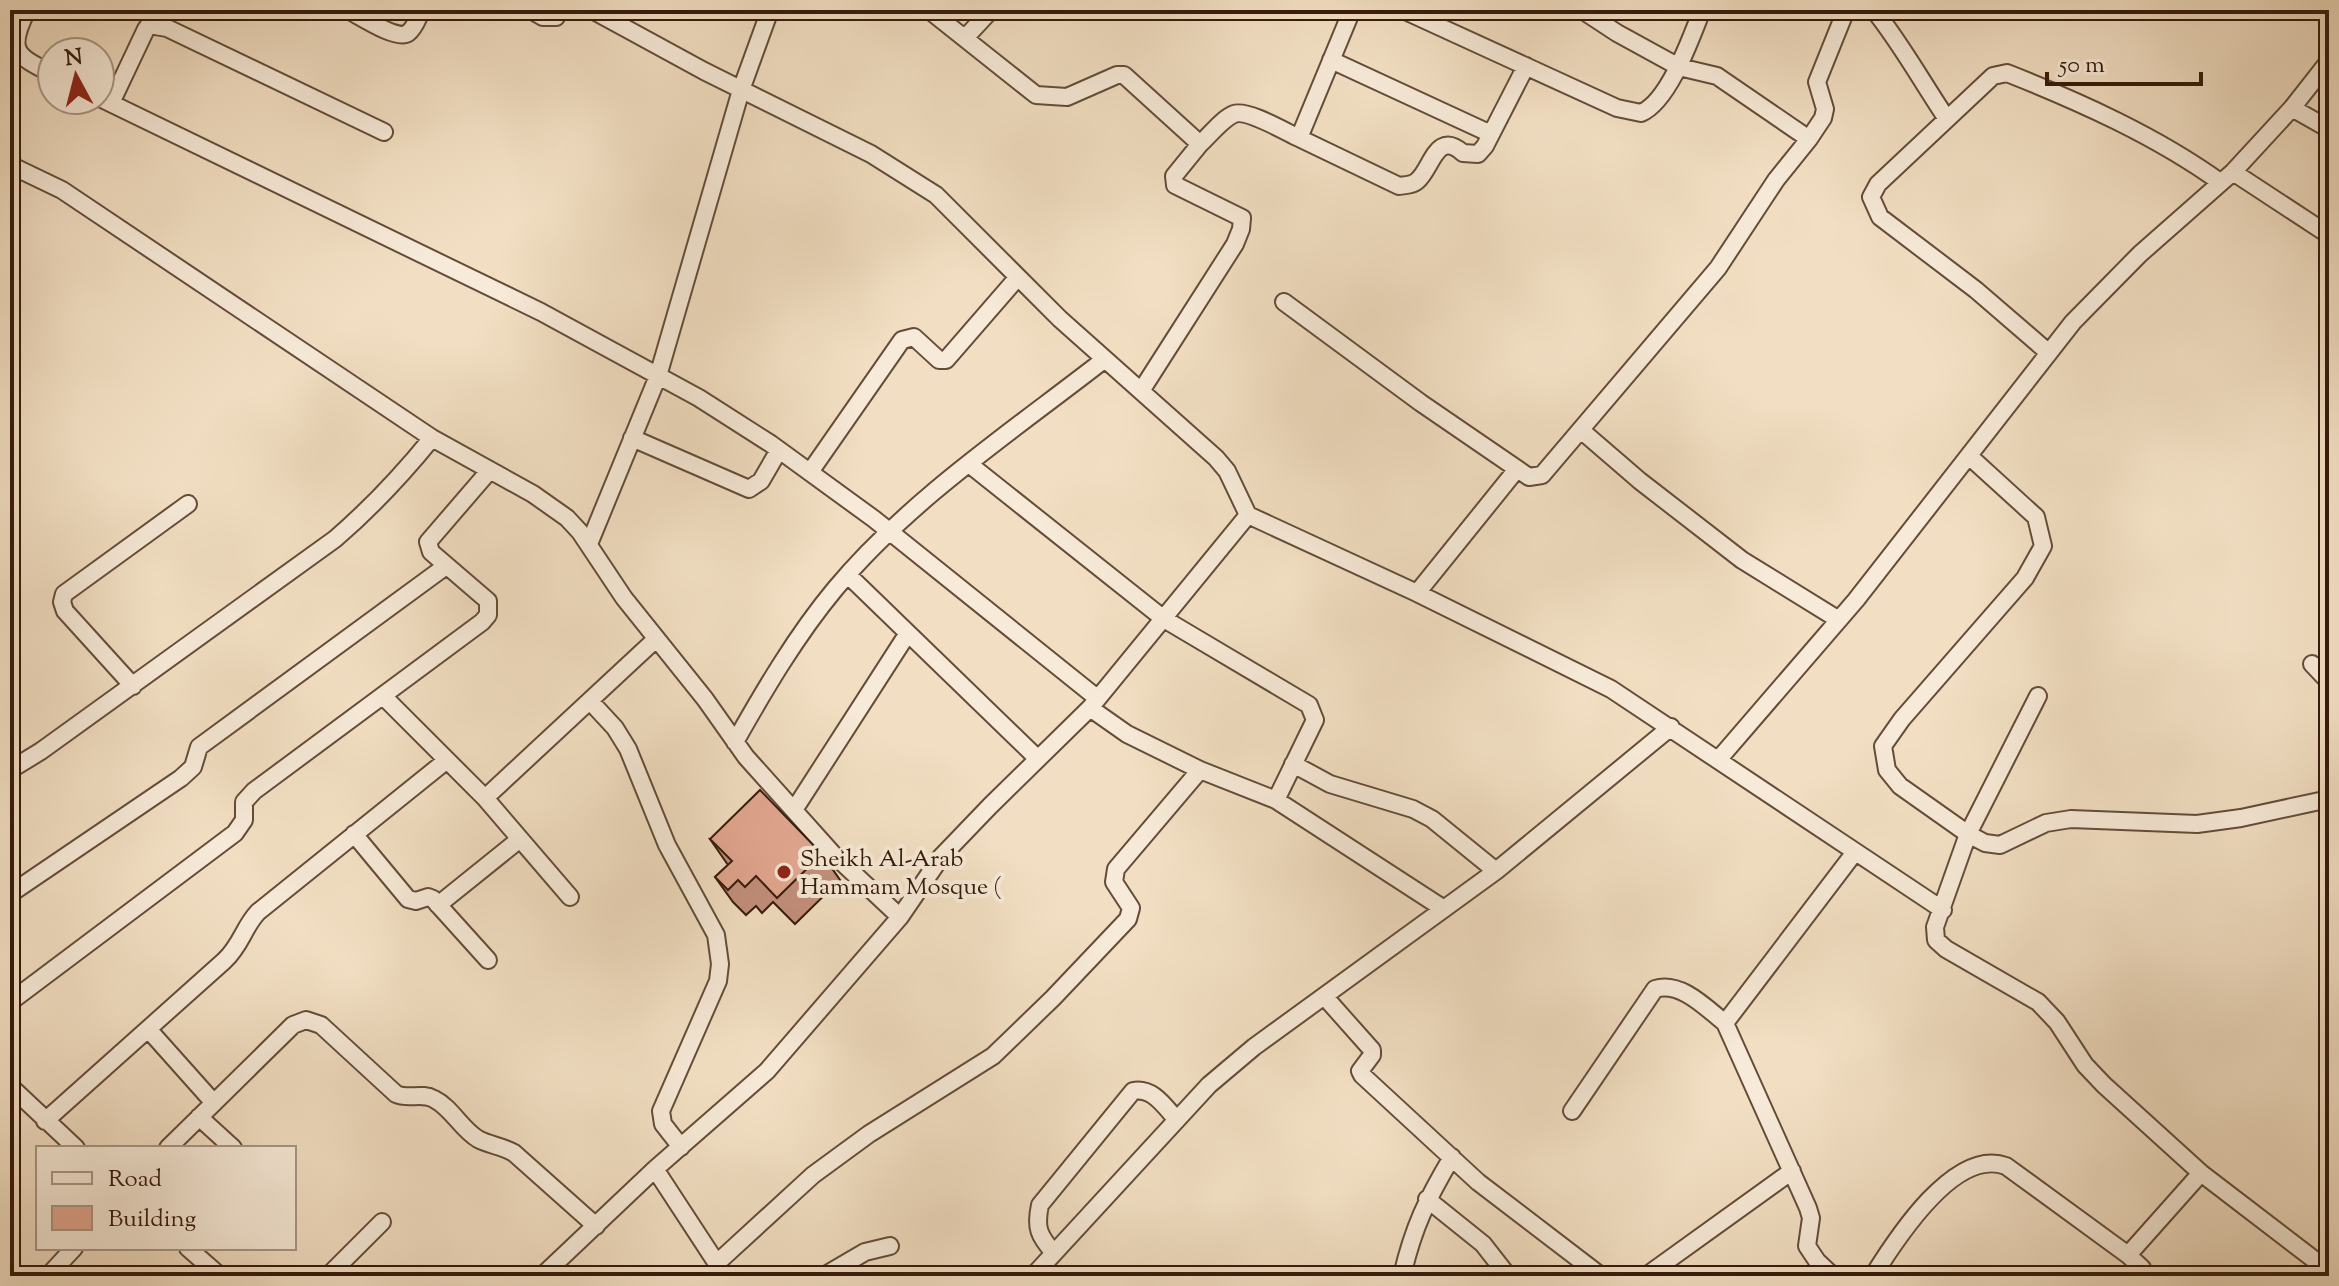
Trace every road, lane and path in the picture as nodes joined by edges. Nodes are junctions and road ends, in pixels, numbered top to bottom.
1 (27, 10) edge
2 (348, 10) edge
3 (422, 10) edge
4 (531, 10) edge
5 (560, 10) edge
6 (592, 10) edge
7 (770, 10) edge
8 (929, 10) edge
9 (991, 10) edge
10 (1352, 10) edge
11 (1403, 10) edge
12 (1582, 10) edge
13 (1702, 10) edge
14 (1846, 10) edge
15 (1874, 10) edge
16 (965, 38) junction
17 (1331, 60) junction
18 (2329, 61) edge
19 (36, 66) edge
20 (1526, 66) junction
21 (1679, 67) junction
22 (116, 81) edge
23 (741, 90) junction
24 (116, 105) edge
25 (2292, 108) junction
26 (1947, 119) junction
27 (2329, 129) edge
28 (384, 132) dead end
29 (1491, 134) junction
30 (1299, 138) junction
31 (1809, 139) junction
32 (1200, 144) junction
33 (10, 165) edge
34 (2227, 177) junction
35 (2329, 235) edge
36 (1018, 277) junction
37 (1284, 302) dead end
38 (2049, 353) junction
39 (1105, 359) junction
40 (658, 376) junction
41 (1141, 391) junction
42 (1582, 431) junction
43 (432, 438) junction
44 (632, 438) junction
45 (779, 450) junction
46 (1969, 456) junction
47 (969, 464) junction
48 (1517, 469) junction
49 (490, 470) junction
50 (810, 472) junction
51 (188, 504) dead end
52 (1248, 515) junction
53 (889, 531) junction
54 (589, 544) junction
55 (446, 566) junction
56 (848, 575) junction
57 (1417, 593) junction
58 (1164, 619) junction
59 (1839, 620) junction
60 (908, 633) junction
61 (656, 639) junction
62 (2312, 664) dead end
63 (2329, 682) edge
64 (133, 686) junction
65 (383, 696) junction
66 (2038, 696) dead end
67 (590, 701) junction
68 (1094, 703) junction
69 (1671, 727) junction
70 (735, 742) junction
71 (1038, 759) junction
72 (447, 760) junction
73 (1718, 760) junction
74 (1293, 764) junction
75 (10, 770) edge
76 (1200, 770) junction
77 (485, 798) junction
78 (2329, 799) edge
79 (1276, 800) junction
80 (794, 810) junction
81 (354, 834) junction
82 (1968, 834) junction
83 (520, 839) junction
84 (1855, 852) junction
85 (1496, 871) junction
86 (10, 894) edge
87 (570, 897) dead end
88 (438, 905) junction
89 (1444, 909) junction
90 (1943, 910) junction
91 (900, 917) junction
92 (488, 960) dead end
93 (1324, 996) junction
94 (10, 1002) edge
95 (1725, 1023) junction
96 (148, 1029) junction
97 (10, 1086) edge
98 (214, 1103) junction
99 (1572, 1111) dead end
100 (199, 1117) junction
101 (1177, 1120) junction
102 (45, 1121) junction
103 (74, 1146) edge
104 (170, 1146) edge
105 (231, 1146) edge
106 (681, 1147) junction
107 (1452, 1157) junction
108 (655, 1169) junction
109 (1792, 1171) junction
110 (2201, 1173) junction
111 (1427, 1199) junction
112 (382, 1222) dead end
113 (596, 1226) junction
114 (890, 1246) dead end
115 (72, 1250) edge
116 (190, 1250) edge
117 (1054, 1253) junction
118 (2128, 1255) junction
119 (721, 1270) edge
120 (2329, 1271) edge
121 (209, 1273) edge
122 (48, 1276) edge
123 (328, 1276) edge
124 (542, 1276) edge
125 (824, 1276) edge
126 (1033, 1276) edge
127 (1402, 1276) edge
128 (1508, 1276) edge
129 (1601, 1276) edge
130 (1646, 1276) edge
131 (1833, 1276) edge
132 (1873, 1276) edge
133 (2141, 1276) edge

1 - 19 street
2 - 3 street
4 - 5 street
6 - 23 street
7 - 23 street
8 - 16 street
9 - 16 street
10 - 17 street
11 - 20 street
12 - 21 street
13 - 21 street
14 - 31 street
15 - 26 street
16 - 32 street
17 - 29 street
17 - 30 street
18 - 25 street
20 - 21 street
20 - 29 street
21 - 31 street
22 - 28 street
23 - 36 street
23 - 40 street
24 - 40 street
25 - 27 street
25 - 34 street
26 - 34 street
26 - 38 street
29 - 30 street
30 - 32 street
31 - 42 street
32 - 41 street
33 - 43 street
34 - 35 street
34 - 38 street
36 - 39 street
36 - 50 street
37 - 48 street
38 - 46 street
39 - 41 street
39 - 47 street
40 - 44 street
40 - 45 street
41 - 52 street
42 - 48 street
42 - 59 street
43 - 49 street
43 - 64 street
44 - 45 street
44 - 54 street
45 - 50 street
46 - 59 street
46 - 82 street
47 - 53 street
47 - 58 street
48 - 57 street
49 - 54 street
49 - 55 street
50 - 53 street
51 - 64 street
52 - 57 street
52 - 58 street
53 - 56 street
53 - 68 street
54 - 61 street
55 - 65 street
55 - 86 street
56 - 60 street
56 - 70 street
57 - 69 street
58 - 68 street
58 - 74 street
59 - 73 street
60 - 71 street
60 - 80 street
61 - 67 street
61 - 70 street
62 - 63 street
64 - 75 street
65 - 72 street
65 - 94 street
66 - 82 street
67 - 77 street
67 - 106 street
68 - 71 street
68 - 76 street
69 - 73 street
69 - 85 street
70 - 80 street
71 - 91 street
72 - 77 street
72 - 81 street
73 - 84 street
74 - 79 street
74 - 85 street
76 - 79 street
76 - 119 street
77 - 83 street
78 - 82 street
79 - 89 street
80 - 91 street
81 - 88 street
81 - 96 street
82 - 90 street
83 - 87 street
83 - 88 street
84 - 90 street
84 - 95 street
85 - 89 street
88 - 92 street
89 - 93 street
90 - 110 street
91 - 106 street
93 - 101 street
93 - 107 street
95 - 99 street
95 - 109 street
96 - 98 street
96 - 102 street
97 - 102 street
98 - 100 street
98 - 113 street
100 - 104 street
100 - 105 street
101 - 117 street
101 - 117 street
102 - 103 street
106 - 108 street
107 - 111 street
107 - 129 street
108 - 113 street
108 - 119 street
109 - 130 street
109 - 131 street
110 - 118 street
110 - 120 street
111 - 127 street
111 - 128 street
112 - 123 street
113 - 124 street
114 - 125 street
115 - 122 street
116 - 121 street
117 - 126 street
118 - 132 street
118 - 133 street

